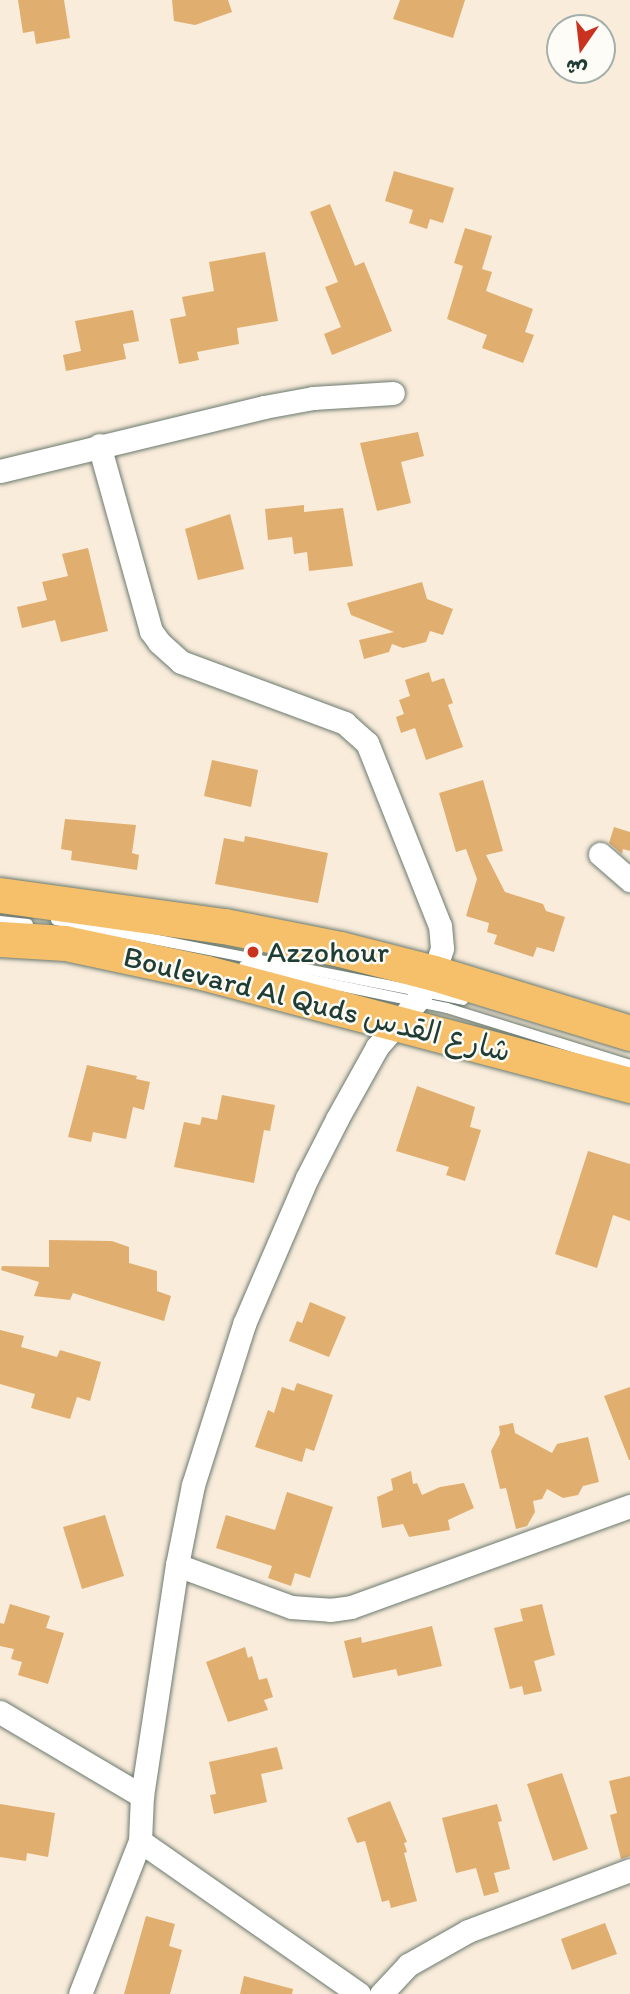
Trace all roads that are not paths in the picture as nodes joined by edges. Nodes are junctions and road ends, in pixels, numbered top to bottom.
1 (393, 393) dead end
2 (99, 445) junction
3 (0, 471) edge
4 (600, 854) dead end
5 (630, 880) edge
6 (0, 895) edge
7 (0, 910) edge
8 (0, 921) edge
9 (38, 926) dead end
10 (51, 929) dead end
11 (0, 939) edge
12 (418, 997) junction
13 (479, 1004) dead end
14 (630, 1033) edge
15 (630, 1065) edge
16 (630, 1085) edge
17 (630, 1507) edge
18 (177, 1565) junction
19 (0, 1712) edge
20 (142, 1796) junction
21 (140, 1840) junction
22 (630, 1870) edge
23 (80, 1994) edge
24 (359, 1994) edge
25 (382, 1994) edge

1 - 2 street
2 - 3 street
2 - 12 street
4 - 5 street
6 - 12 main road, Boulevard Al Quds شارع القدس
7 - 12 lane
8 - 9 lane
10 - 12 lane
11 - 12 main road, Boulevard Al Quds شارع القدس
12 - 13 lane
12 - 14 main road, Boulevard Al Quds شارع القدس
12 - 15 lane
12 - 16 main road, Boulevard Al Quds شارع القدس
12 - 18 street
17 - 18 street
18 - 20 street
19 - 20 street
20 - 21 street
21 - 23 street
21 - 24 street
22 - 25 street

